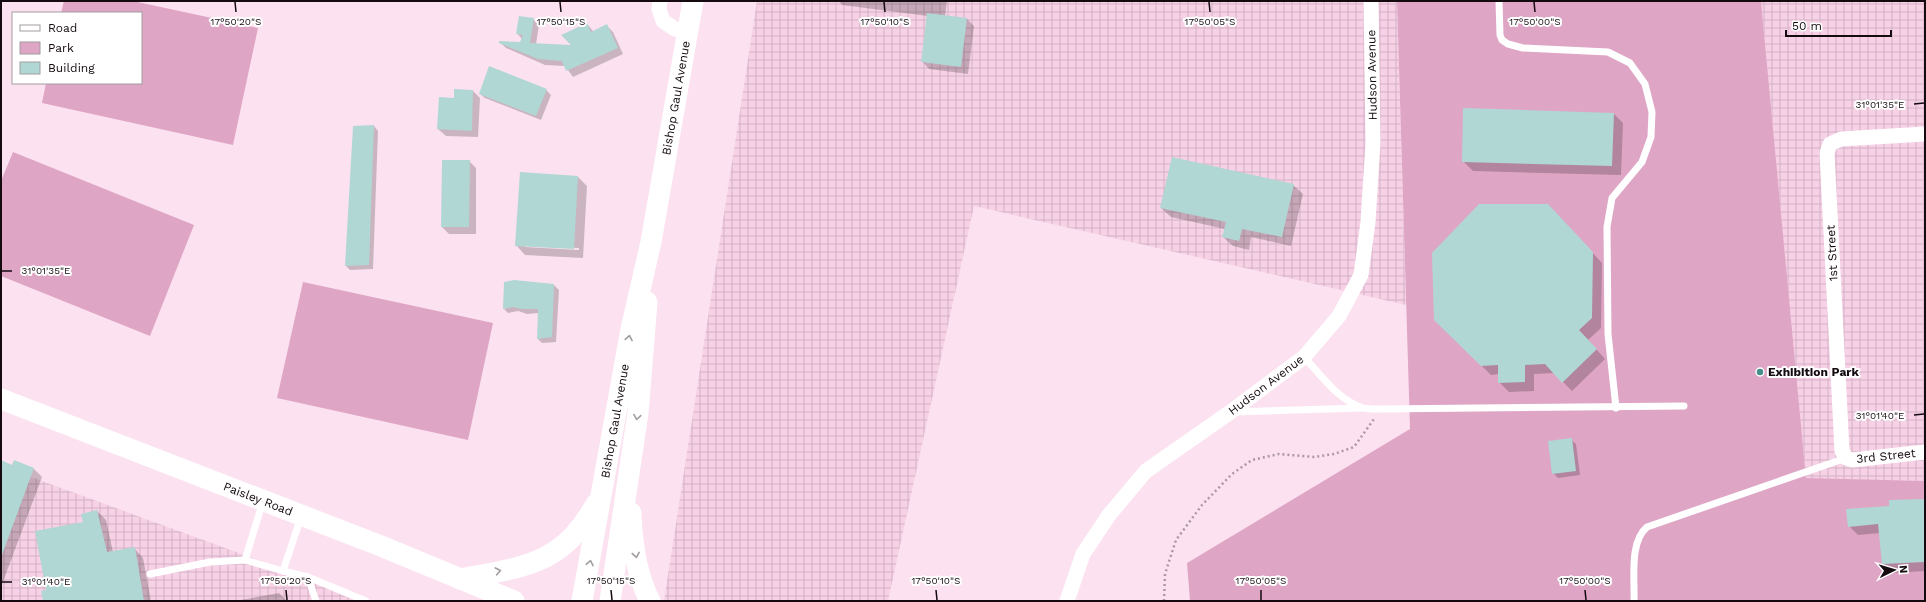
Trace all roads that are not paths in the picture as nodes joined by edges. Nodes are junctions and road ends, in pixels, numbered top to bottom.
1 (660, 1) edge
2 (693, 1) edge
3 (1371, 1) edge
4 (1499, 1) edge
5 (688, 32) junction
6 (1925, 134) edge
7 (652, 242) junction
8 (1304, 357) junction
9 (1, 399) edge
10 (1684, 406) dead end
11 (1363, 408) junction
12 (1616, 408) junction
13 (1230, 413) junction
14 (1925, 452) edge
15 (1846, 458) junction
16 (630, 460) junction
17 (603, 492) junction
18 (263, 501) junction
19 (301, 515) junction
20 (245, 560) junction
21 (283, 571) junction
22 (150, 574) dead end
23 (308, 577) junction
24 (460, 579) junction
25 (316, 601) edge
26 (366, 601) edge
27 (514, 601) edge
28 (582, 601) edge
29 (610, 601) edge
30 (650, 601) edge
31 (1067, 601) edge
32 (1634, 601) edge

1 - 5 street
2 - 5 main road, Bishop Gaul Avenue
3 - 8 street, Hudson Avenue
4 - 12 lane
5 - 7 main road, Bishop Gaul Avenue
6 - 15 street, 1st Street
7 -> 16 main road, Bishop Gaul Avenue
17 -> 7 main road, Bishop Gaul Avenue
8 - 11 lane
8 - 13 street, Hudson Avenue
9 - 18 main road, Paisley Road
10 - 12 lane
11 - 12 lane
11 - 13 lane
13 - 31 street, Hudson Avenue
14 - 15 street, 3rd Street
15 - 32 lane
16 - 29 main road, Bishop Gaul Avenue
16 -> 30 main road
24 -> 17 main road
28 -> 17 main road, Bishop Gaul Avenue
18 - 19 main road, Paisley Road
18 - 20 lane
19 - 21 lane
19 - 24 main road, Paisley Road
20 - 21 lane
20 - 22 lane
21 - 23 lane
23 - 25 lane
23 - 26 lane
24 - 27 main road, Paisley Road

